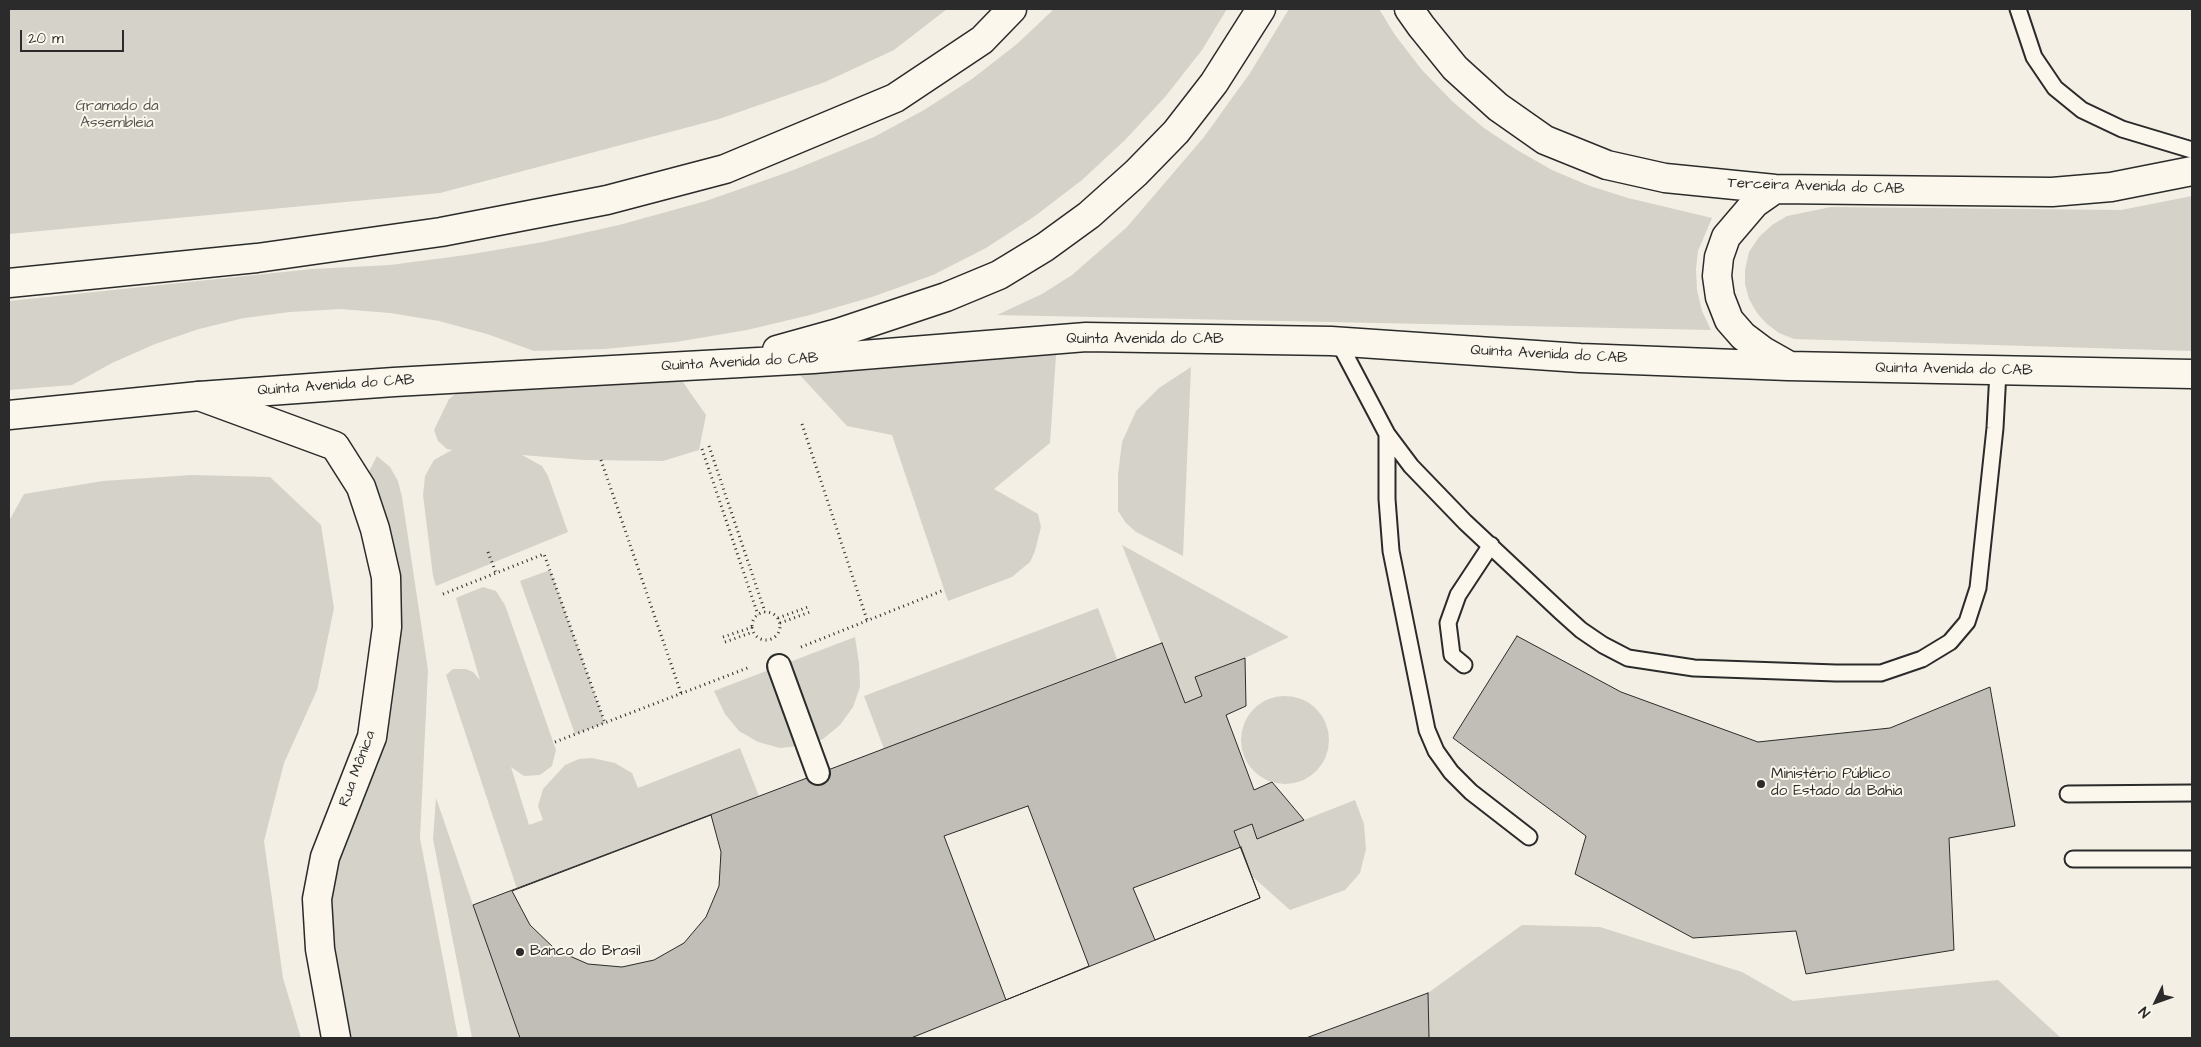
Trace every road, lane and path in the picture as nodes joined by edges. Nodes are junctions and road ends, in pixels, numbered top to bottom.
1 (1012, 9) edge
2 (1261, 9) edge
3 (1410, 9) edge
4 (2018, 9) edge
5 (2192, 150) edge
6 (2192, 171) edge
7 (1776, 189) junction
8 (9, 283) edge
9 (1338, 342) junction
10 (720, 365) junction
11 (1788, 366) junction
12 (1998, 371) junction
13 (2192, 374) edge
14 (198, 396) junction
15 (9, 415) edge
16 (802, 424) dead end
17 (1387, 434) junction
18 (709, 446) dead end
19 (702, 449) dead end
20 (601, 460) dead end
21 (1491, 545) junction
22 (488, 552) dead end
23 (496, 573) junction
24 (944, 590) dead end
25 (443, 594) dead end
26 (765, 612) junction
27 (758, 615) junction
28 (778, 618) junction
29 (866, 620) junction
30 (780, 623) junction
31 (753, 630) junction
32 (724, 637) dead end
33 (725, 642) dead end
34 (795, 649) dead end
35 (757, 664) dead end
36 (1464, 665) dead end
37 (780, 666) dead end
38 (682, 693) junction
39 (605, 723) junction
40 (554, 742) dead end
41 (818, 773) dead end
42 (2192, 793) edge
43 (2068, 794) dead end
44 (1529, 836) dead end
45 (2073, 859) dead end
46 (2192, 859) edge
47 (336, 1038) edge

1 - 8 main road
2 - 10 main road
3 - 7 main road, Terceira Avenida do CAB
4 - 5 lane
6 - 7 main road, Terceira Avenida do CAB
7 - 11 main road
9 - 10 main road, Quinta Avenida do CAB
9 - 11 main road, Quinta Avenida do CAB
9 - 17 lane
10 - 14 main road, Quinta Avenida do CAB
11 - 12 main road, Quinta Avenida do CAB
12 - 13 main road, Quinta Avenida do CAB
12 - 21 lane
14 - 15 main road, Quinta Avenida do CAB
14 - 47 main road, Rua Mônica
16 - 29 path
17 - 21 lane
17 - 44 lane
18 - 26 path
19 - 27 path
20 - 38 path
21 - 36 lane
22 - 23 path
23 - 25 path
23 - 39 path
24 - 29 path
26 - 27 path
26 - 28 path
27 - 31 path
28 - 30 path
28 - 30 path
29 - 34 path
30 - 31 path
31 - 32 path
31 - 33 path
35 - 38 path
37 - 41 street
38 - 39 path
39 - 40 path
42 - 43 lane
45 - 46 lane

